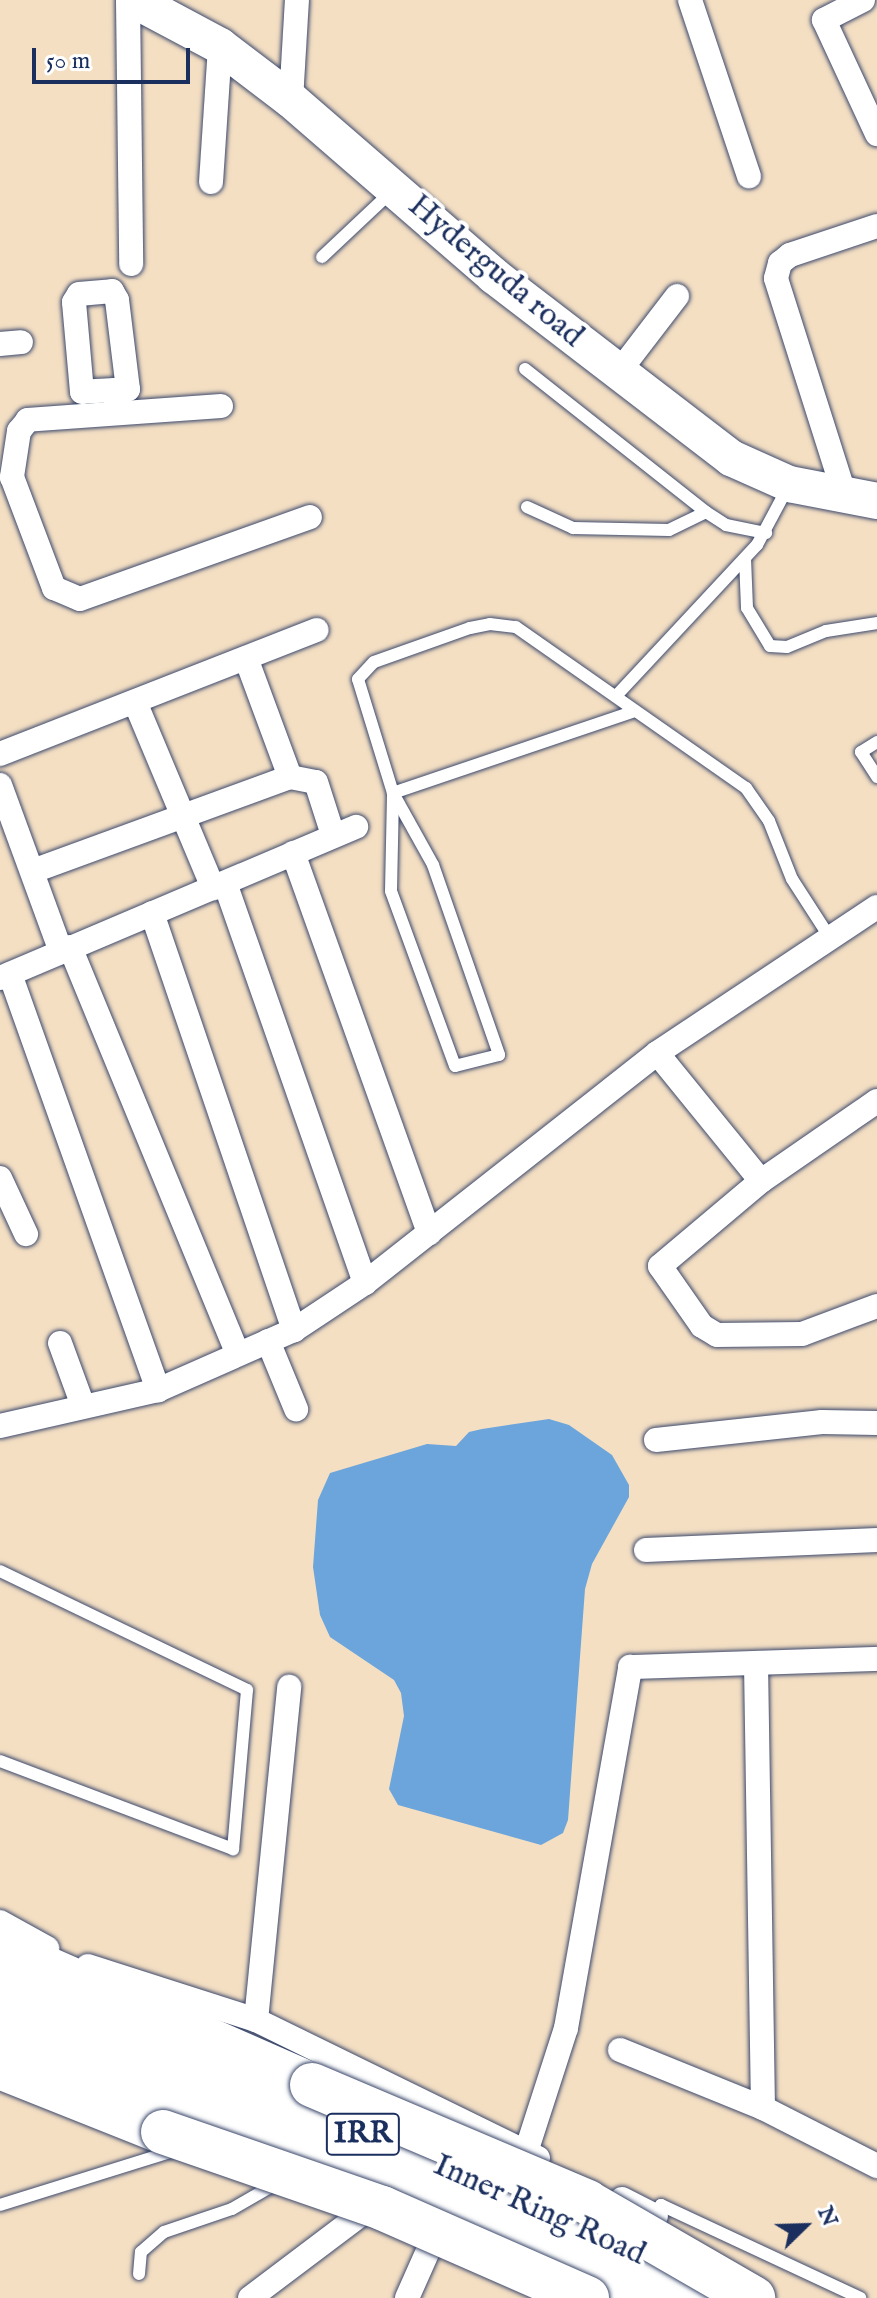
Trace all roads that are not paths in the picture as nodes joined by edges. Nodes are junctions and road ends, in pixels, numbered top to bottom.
1 (131, 0) edge
2 (297, 0) edge
3 (690, 0) edge
4 (863, 0) edge
5 (220, 46) junction
6 (291, 100) junction
7 (877, 134) edge
8 (749, 176) dead end
9 (211, 182) dead end
10 (394, 189) junction
11 (877, 226) edge
12 (322, 257) dead end
13 (131, 264) dead end
14 (677, 296) dead end
15 (525, 369) dead end
16 (618, 373) junction
17 (221, 406) dead end
18 (0, 418) edge
19 (28, 420) junction
20 (6, 477) edge
21 (789, 484) junction
22 (860, 497) edge
23 (527, 507) dead end
24 (706, 512) junction
25 (310, 517) dead end
26 (766, 533) junction
27 (745, 558) junction
28 (877, 623) edge
29 (317, 630) dead end
30 (246, 658) junction
31 (616, 696) junction
32 (135, 702) junction
33 (632, 712) junction
34 (877, 742) edge
35 (0, 754) edge
36 (290, 777) junction
37 (877, 777) edge
38 (0, 785) edge
39 (393, 793) junction
40 (181, 815) junction
41 (8, 834) edge
42 (293, 853) junction
43 (33, 871) junction
44 (219, 885) junction
45 (877, 907) edge
46 (152, 913) junction
47 (830, 938) junction
48 (66, 949) junction
49 (5, 976) edge
50 (657, 1053) junction
51 (877, 1101) edge
52 (0, 1178) edge
53 (761, 1181) junction
54 (429, 1233) junction
55 (26, 1234) dead end
56 (365, 1283) junction
57 (877, 1306) edge
58 (294, 1330) junction
59 (268, 1341) junction
60 (60, 1343) dead end
61 (238, 1354) junction
62 (158, 1390) junction
63 (83, 1406) junction
64 (296, 1409) dead end
65 (877, 1423) edge
66 (0, 1426) edge
67 (656, 1440) dead end
68 (877, 1540) edge
69 (646, 1550) dead end
70 (0, 1571) edge
71 (877, 1659) edge
72 (756, 1663) junction
73 (289, 1687) dead end
74 (0, 1761) edge
75 (0, 1922) edge
76 (0, 1948) edge
77 (0, 1968) edge
78 (0, 1992) edge
79 (0, 2019) edge
80 (256, 2020) junction
81 (0, 2034) edge
82 (620, 2050) dead end
83 (0, 2067) edge
84 (0, 2084) edge
85 (763, 2108) junction
86 (166, 2142) junction
87 (526, 2152) junction
88 (877, 2166) edge
89 (272, 2186) junction
90 (365, 2198) junction
91 (0, 2205) edge
92 (656, 2216) junction
93 (438, 2229) junction
94 (639, 2254) junction
95 (139, 2274) dead end
96 (250, 2298) edge
97 (407, 2298) edge
98 (541, 2298) edge
99 (587, 2298) edge
100 (642, 2298) edge
101 (655, 2298) edge
102 (714, 2298) edge
103 (726, 2298) edge
104 (753, 2298) edge
105 (860, 2298) edge

1 - 5 street, Hyderguda road
1 - 13 street
2 - 6 street
3 - 8 street
4 - 7 street
5 - 6 street, Hyderguda road
5 - 9 street
6 - 10 street, Hyderguda road
10 - 12 lane
10 - 16 street, Hyderguda road
11 - 22 street
14 - 16 street
15 - 24 lane
16 - 21 street, Hyderguda road
17 - 19 street
18 - 19 street
19 - 20 street
20 - 25 street
21 - 22 street, Hyderguda road
21 - 26 lane
23 - 24 lane
24 - 26 lane
26 - 27 lane
27 - 28 lane
27 - 31 lane
29 - 30 street
30 - 32 street
30 - 36 street
31 - 33 lane
31 - 39 lane
32 - 35 street
32 - 40 street
33 - 39 lane
33 - 47 lane
34 - 37 lane
36 - 40 street
36 - 42 street
38 - 41 street
39 - 39 lane
40 - 43 street
40 - 44 street
41 - 43 street
42 - 44 street
42 - 54 street
43 - 48 street
44 - 46 street
44 - 56 street
45 - 47 street
46 - 48 street
46 - 58 street
47 - 50 street
48 - 49 street
48 - 61 street
49 - 62 street
50 - 53 street
50 - 54 street
51 - 53 street
52 - 55 street
53 - 57 street
54 - 56 street
56 - 58 street
58 - 59 street
59 - 61 street
59 - 64 street
60 - 63 street
61 - 62 street
62 - 63 street
63 - 66 street
65 - 67 street
68 - 69 street
70 - 74 lane
71 - 72 street
72 - 85 street
72 - 87 street
73 - 80 street
75 - 80 street
76 - 104 highway, bridge
77 - 94 main road, Inner Ring Road / IRR
78 - 102 highway
79 - 101 highway
80 - 87 street
81 - 90 main road, Inner Ring Road / IRR
82 - 85 street
83 - 86 highway
84 - 86 street
85 - 88 street
86 - 89 street
86 - 91 lane
86 - 99 highway, bridge
87 - 92 street
89 - 90 street
89 - 95 lane
90 - 93 main road, Inner Ring Road / IRR
90 - 96 street
92 - 94 lane
92 - 105 lane
93 - 97 street
93 - 98 street
93 - 100 main road, Inner Ring Road / IRR
94 - 103 main road, Inner Ring Road / IRR

